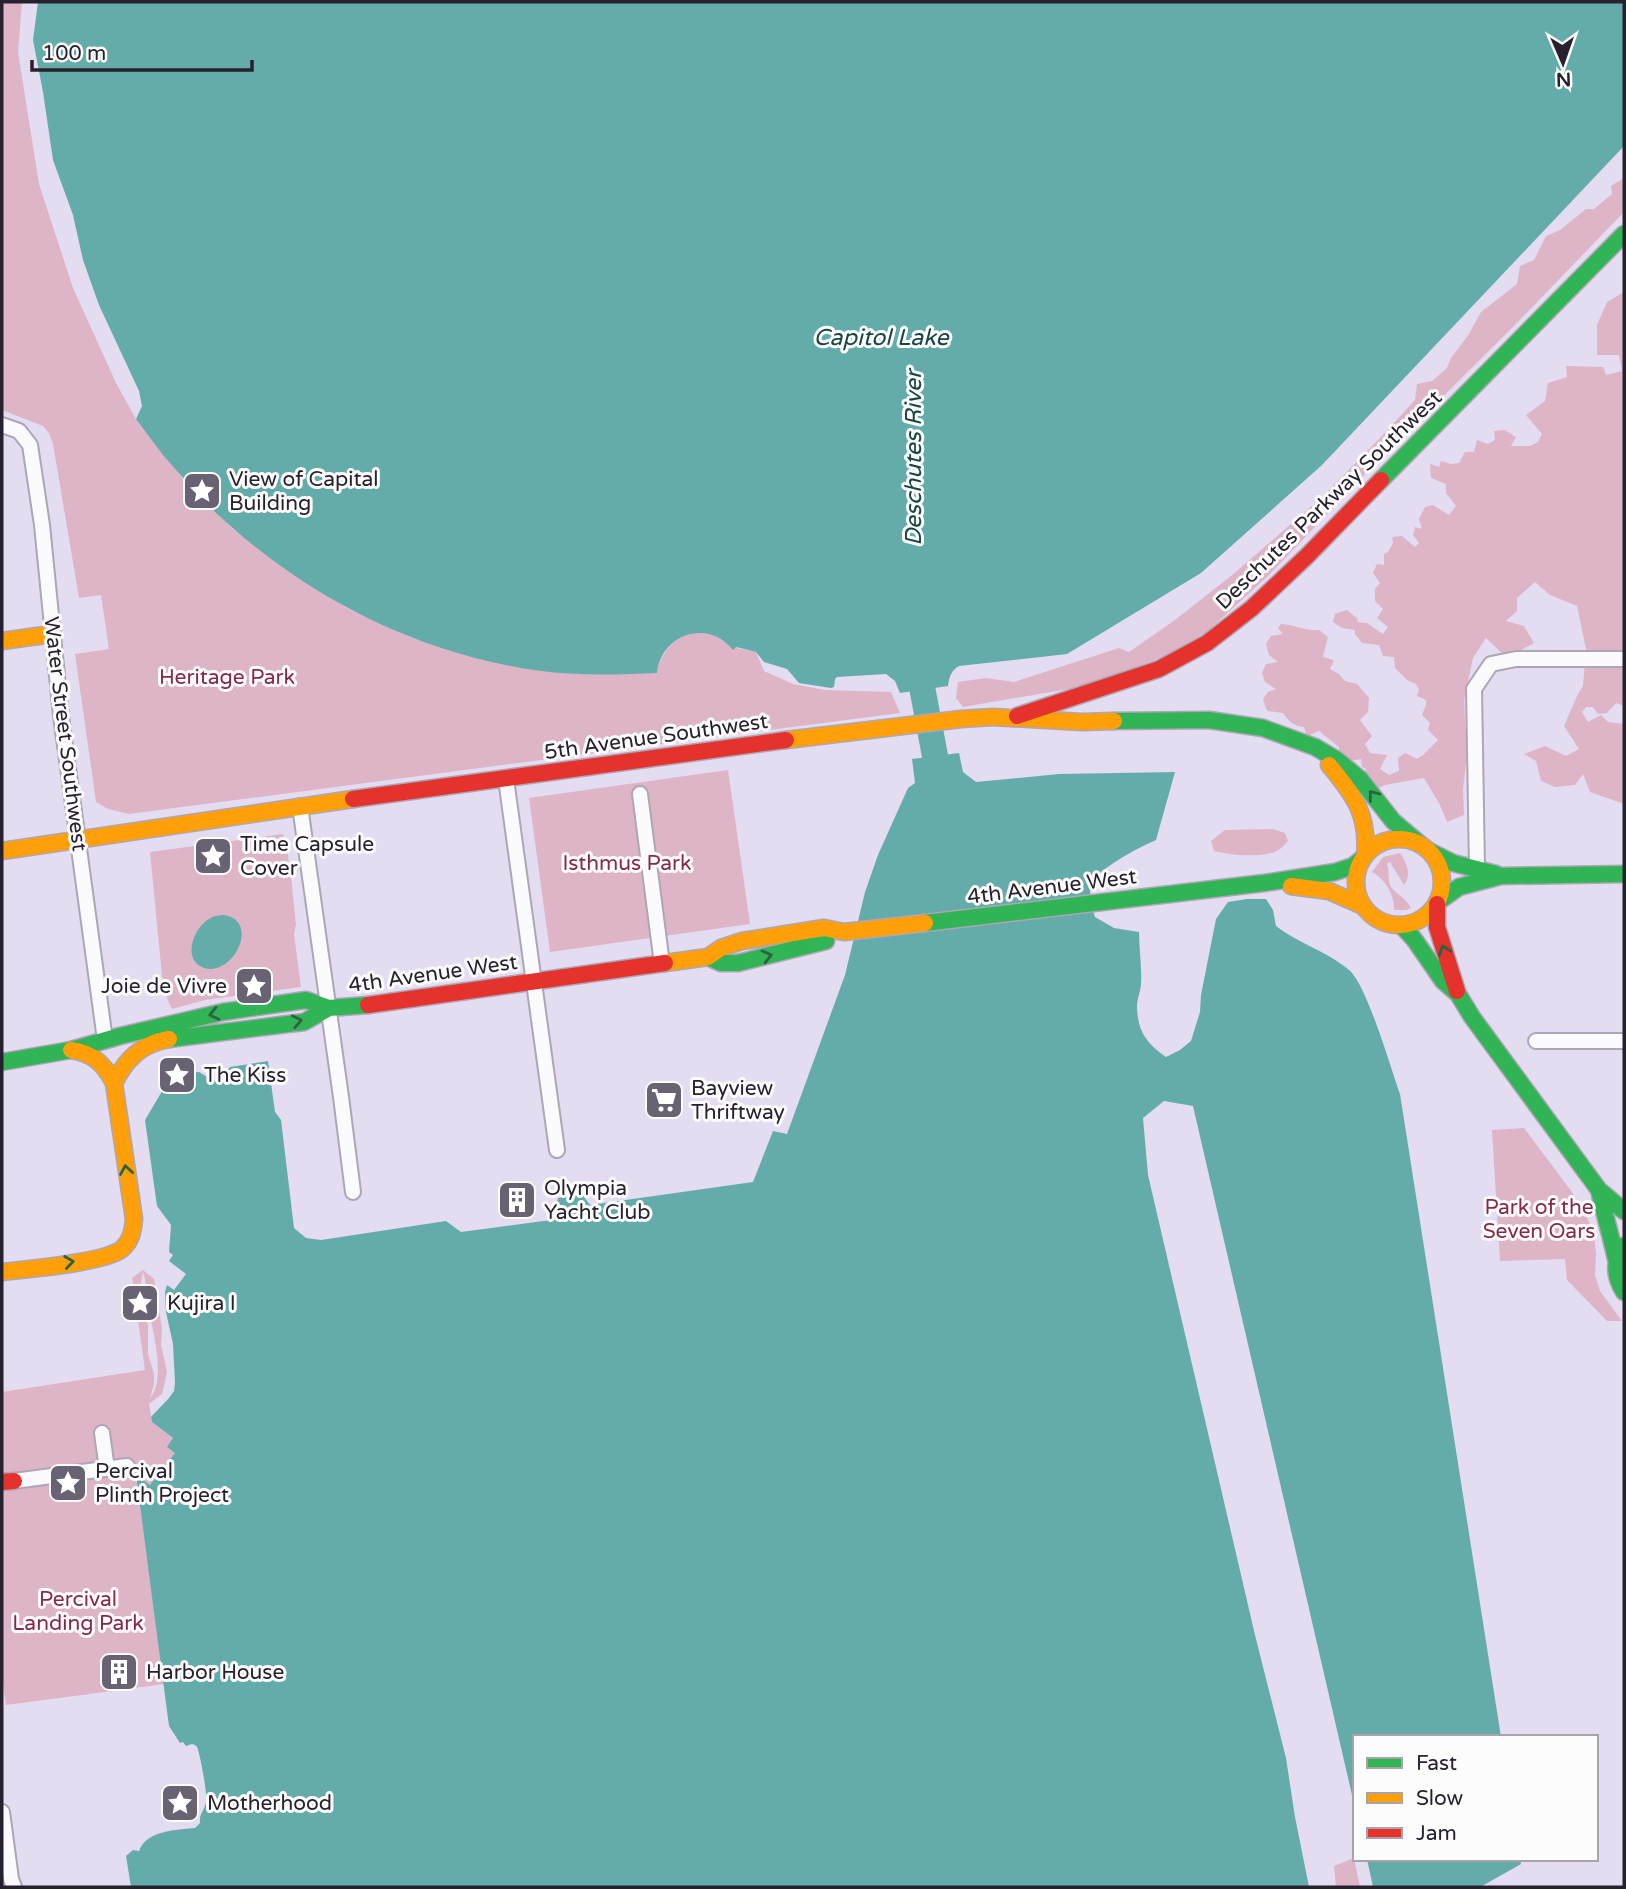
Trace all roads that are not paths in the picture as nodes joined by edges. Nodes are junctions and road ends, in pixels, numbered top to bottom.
1 (1624, 234) edge
2 (2, 425) edge
3 (52, 634) junction
4 (2, 641) edge
5 (1624, 659) edge
6 (1012, 718) junction
7 (1315, 747) junction
8 (506, 779) junction
9 (640, 794) dead end
10 (300, 806) junction
11 (78, 839) junction
12 (1426, 848) junction
13 (2, 851) edge
14 (1364, 857) junction
15 (1477, 869) junction
16 (1624, 874) edge
17 (1501, 876) junction
18 (1264, 883) junction
19 (1438, 903) junction
20 (1363, 906) junction
21 (1402, 926) junction
22 (662, 964) junction
23 (534, 981) junction
24 (1458, 995) junction
25 (329, 1008) junction
26 (105, 1040) junction
27 (1536, 1041) dead end
28 (1624, 1041) edge
29 (71, 1050) junction
30 (2, 1062) edge
31 (114, 1083) junction
32 (557, 1150) dead end
33 (1599, 1190) junction
34 (353, 1192) dead end
35 (1624, 1211) edge
36 (1624, 1244) edge
37 (1616, 1259) junction
38 (2, 1272) edge
39 (1624, 1292) edge
40 (102, 1433) dead end
41 (127, 1466) dead end
42 (107, 1469) junction
43 (8, 1481) edge
44 (2, 1812) edge
45 (14, 1887) edge

1 - 6 main road, Deschutes Parkway Southwest
2 - 3 street, Water Street Southwest
3 - 4 main road
3 - 11 street, Water Street Southwest
5 - 15 street
6 - 7 main road, 5th Avenue Southwest
6 - 8 main road, 5th Avenue Southwest
12 -> 7 main road, 5th Avenue Southwest
7 - 14 main road
8 - 10 main road, 5th Avenue Southwest
8 - 23 street
9 - 22 street
10 - 11 main road, 5th Avenue Southwest
10 - 25 street
11 - 13 main road, 5th Avenue Southwest
11 - 26 street, Water Street Southwest
12 - 14 main road
12 - 15 main road
12 - 19 main road
14 - 18 main road
14 - 20 main road
15 - 17 main road
16 - 17 main road
17 - 19 main road
18 - 20 main road
18 - 22 main road, 4th Avenue West
19 - 21 main road
24 -> 19 main road
20 - 21 main road
21 - 24 main road
22 - 23 main road, 4th Avenue West
23 - 25 main road, 4th Avenue West
23 - 32 street
24 - 33 main road
25 -> 26 main road, 4th Avenue West
31 -> 25 main road
25 - 34 street
26 - 29 main road, 4th Avenue West
27 - 28 street
29 - 30 main road, 4th Avenue West
29 - 31 main road
38 -> 31 main road
33 - 35 main road
33 - 37 main road
36 - 37 main road
37 - 39 main road
40 - 42 street
41 - 42 street
42 - 43 street
44 - 45 street

